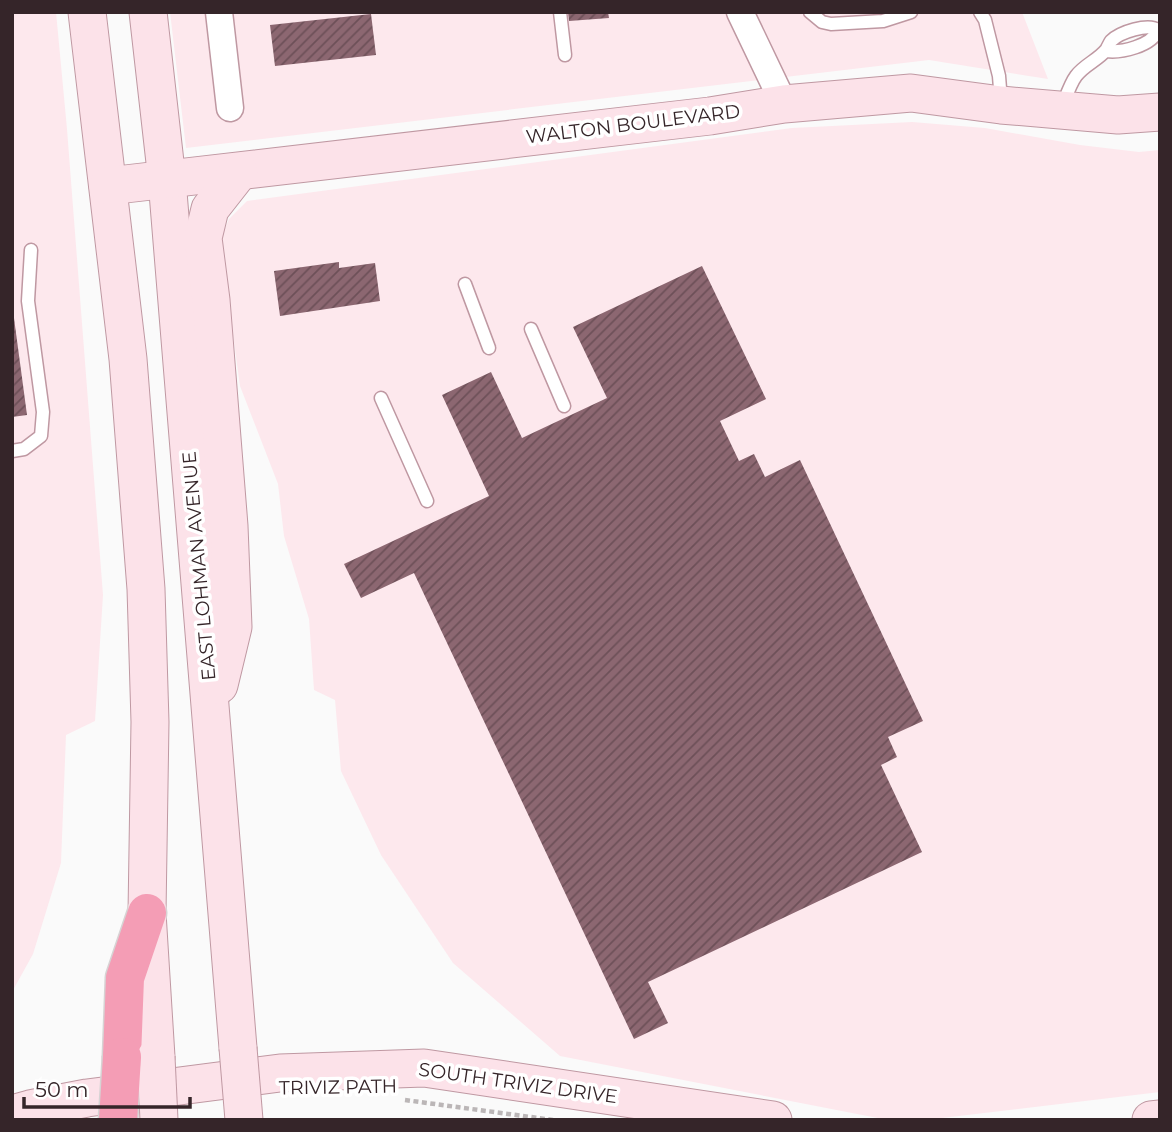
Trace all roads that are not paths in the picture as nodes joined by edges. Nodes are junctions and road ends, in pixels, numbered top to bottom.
1 (87, 12) edge
2 (148, 12) edge
3 (219, 12) edge
4 (560, 12) edge
5 (740, 12) edge
6 (810, 12) edge
7 (911, 12) edge
8 (980, 12) edge
9 (1159, 30) edge
10 (565, 55) dead end
11 (783, 104) junction
12 (1001, 105) junction
13 (230, 108) dead end
14 (1060, 110) junction
15 (1160, 112) edge
16 (239, 172) junction
17 (167, 180) junction
18 (108, 186) junction
19 (31, 250) dead end
20 (465, 284) dead end
21 (531, 329) dead end
22 (489, 348) dead end
23 (381, 398) dead end
24 (564, 406) dead end
25 (12, 451) edge
26 (427, 500) dead end
27 (211, 716) junction
28 (147, 913) joint
29 (139, 1057) junction
30 (12, 1114) edge
31 (1160, 1119) edge
32 (118, 1120) edge
33 (159, 1120) edge
34 (244, 1120) edge
35 (773, 1120) edge
36 (1151, 1120) edge

1 - 18 street
2 - 17 street, EAST LOHMAN AVENUE
3 - 13 street
4 - 10 lane
5 - 11 street
6 - 7 lane
8 - 12 lane
9 - 14 lane
11 - 12 street, WALTON BOULEVARD
11 - 16 street, WALTON BOULEVARD
12 - 14 street, WALTON BOULEVARD
14 - 15 street, WALTON BOULEVARD
16 - 17 street, WALTON BOULEVARD
16 - 27 street
17 - 18 street, WALTON BOULEVARD
17 - 27 street, EAST LOHMAN AVENUE
18 - 28 street
19 - 25 lane
20 - 22 lane
21 - 24 lane
23 - 26 lane
27 - 34 street, EAST LOHMAN AVENUE, bridge
28 - 29 highway
29 - 32 highway, bridge
29 - 33 street, bridge
30 - 35 street, SOUTH TRIVIZ DRIVE
31 - 36 street

